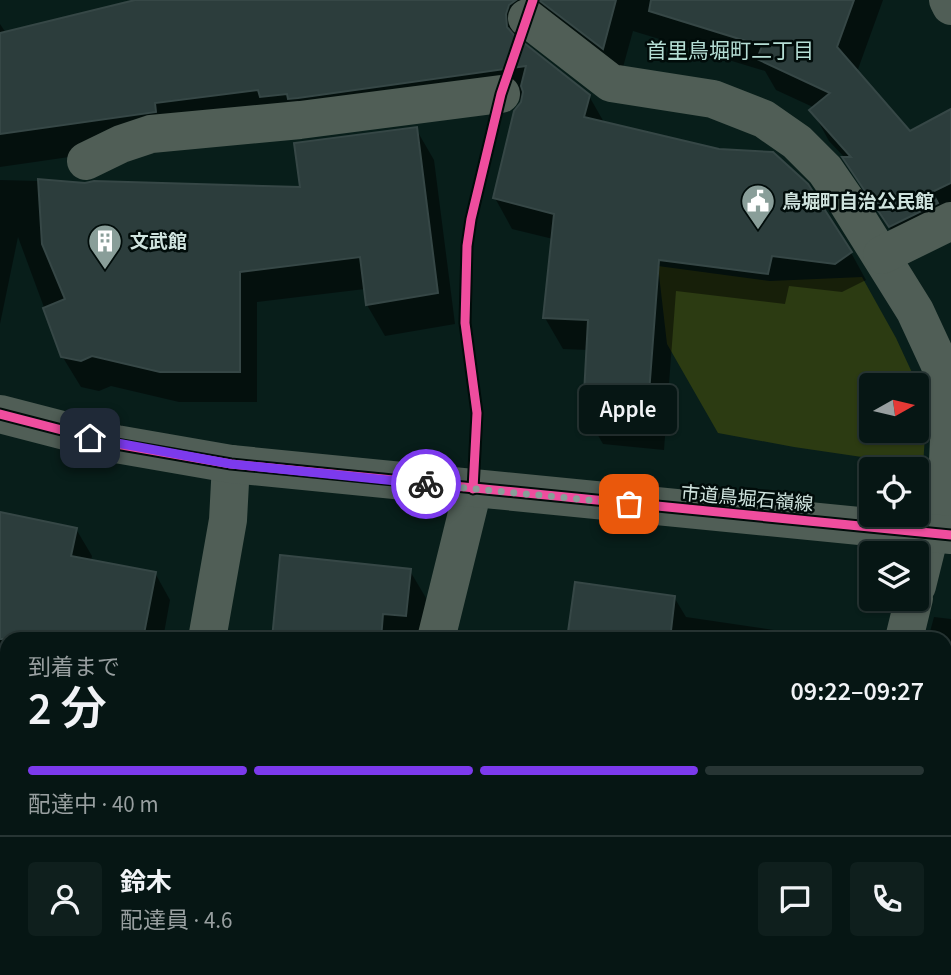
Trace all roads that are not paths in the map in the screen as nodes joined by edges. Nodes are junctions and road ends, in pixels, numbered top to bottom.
1 (948, 0) edge
2 (951, 6) edge
3 (527, 18) dead end
4 (501, 94) dead end
5 (86, 162) dead end
6 (951, 221) edge
7 (882, 255) junction
8 (0, 414) edge
9 (231, 464) junction
10 (474, 489) junction
11 (941, 534) edge
12 (929, 560) edge
13 (911, 611) edge
14 (209, 632) edge
15 (438, 632) edge
16 (906, 632) edge

1 - 2 street
3 - 7 street
4 - 5 street
6 - 7 street
7 - 11 street
8 - 9 street, 市道鳥堀石嶺線
9 - 10 street, 市道鳥堀石嶺線
9 - 14 street
10 - 11 street, 市道鳥堀石嶺線
10 - 15 street
11 - 12 street
13 - 16 street

